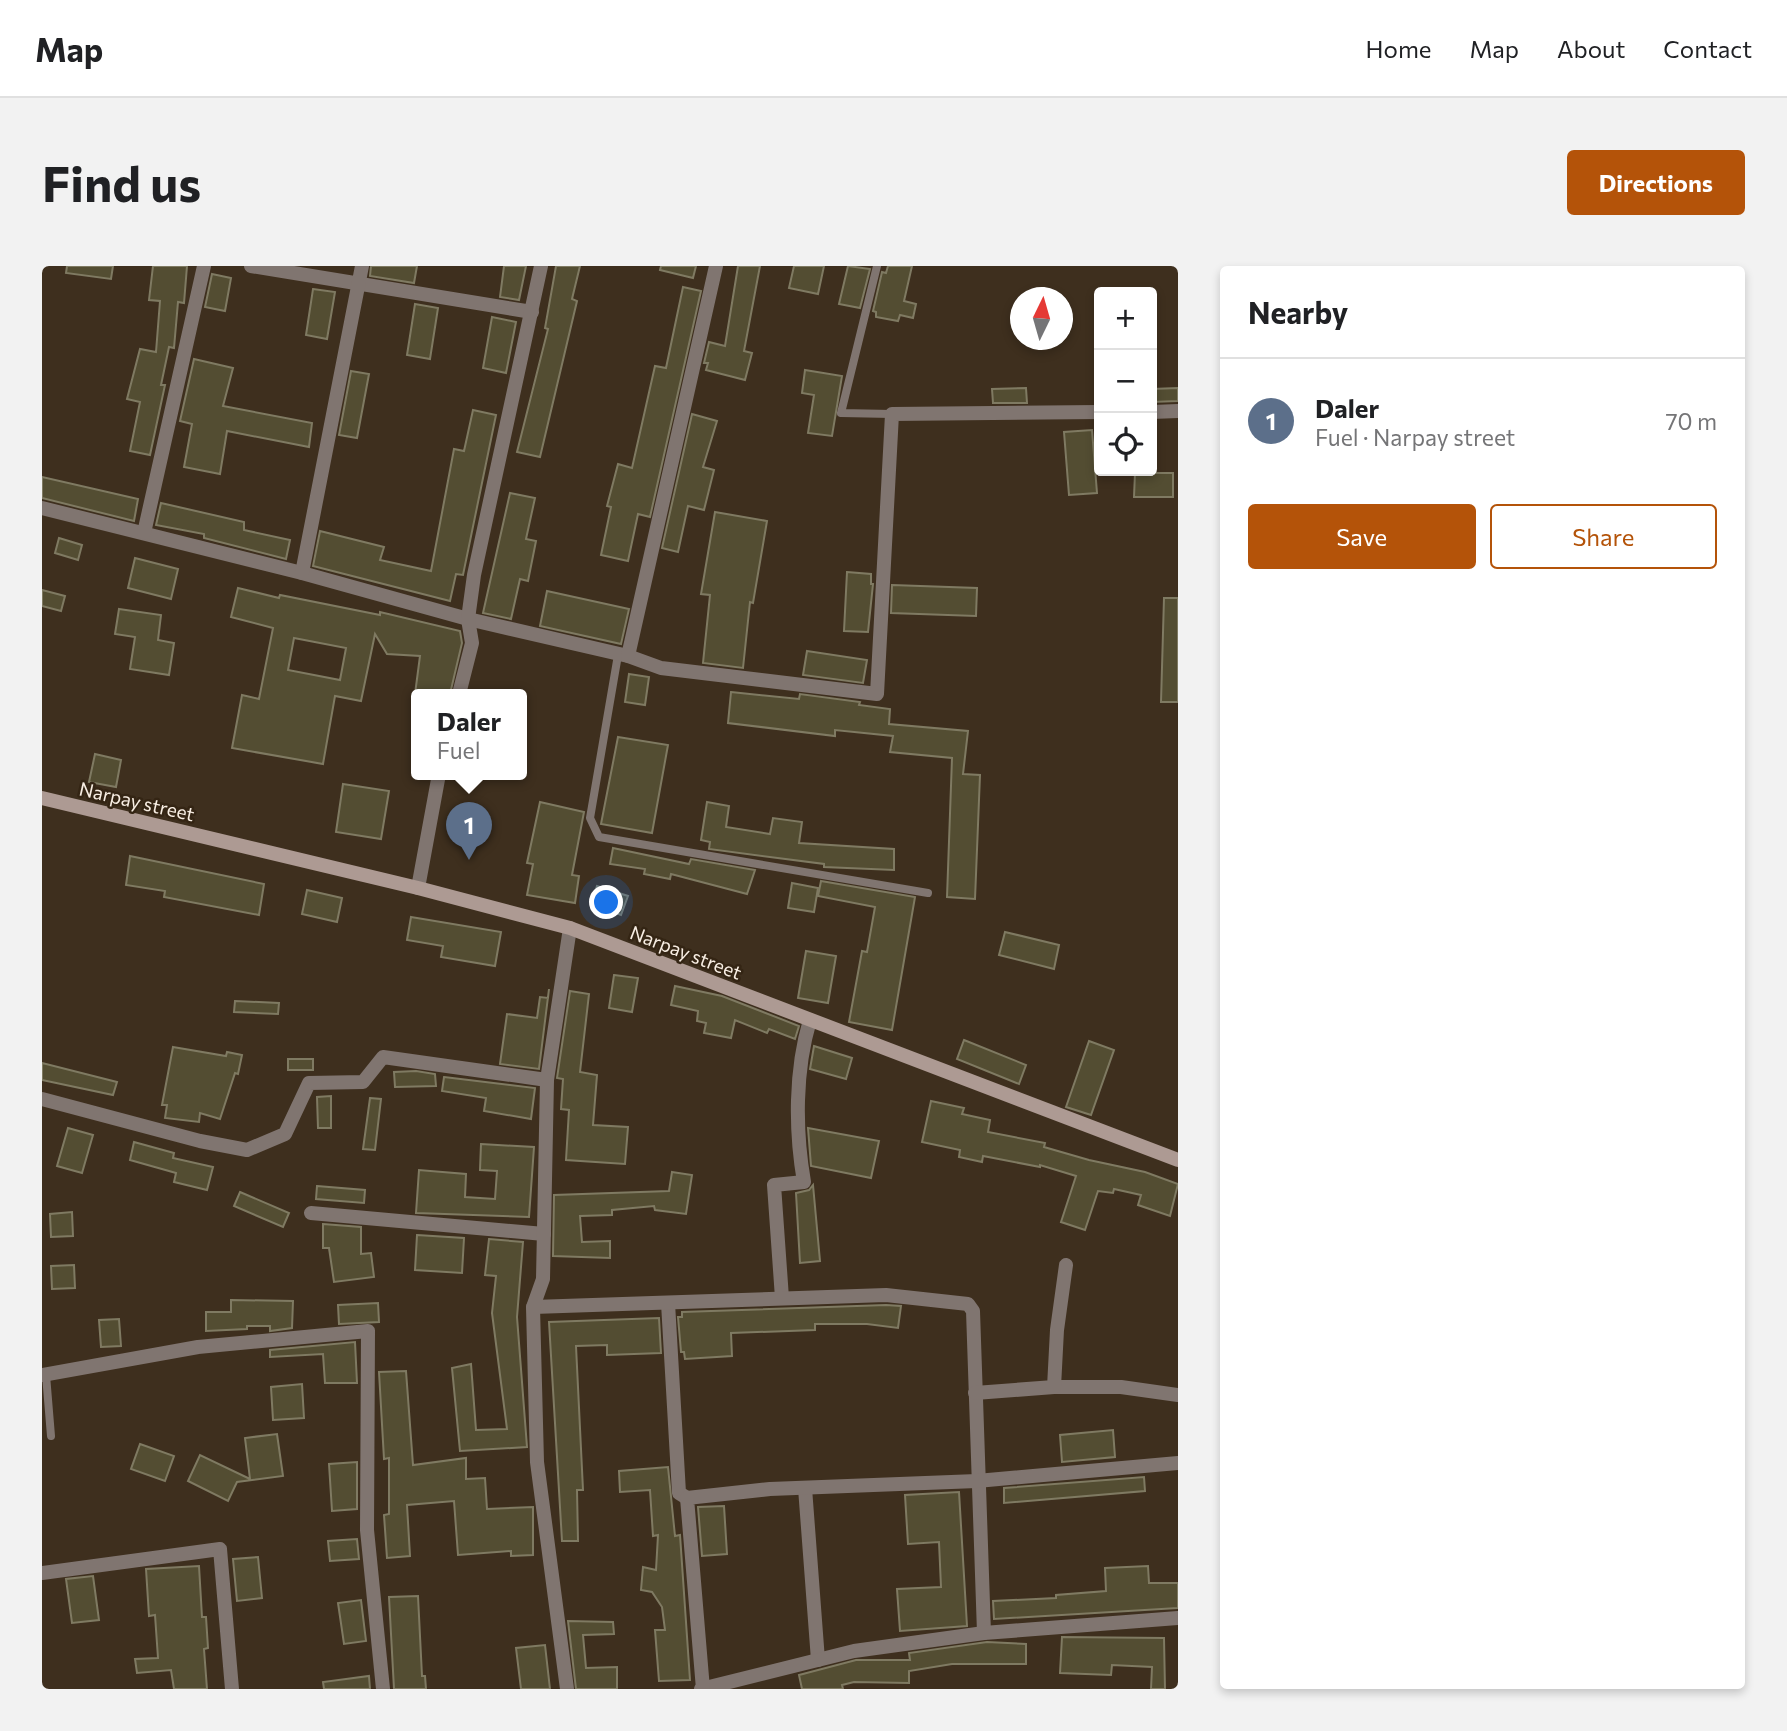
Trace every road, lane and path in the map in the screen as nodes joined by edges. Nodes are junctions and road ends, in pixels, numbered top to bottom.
1 (204, 266) edge
2 (251, 266) edge
3 (362, 266) edge
4 (541, 266) edge
5 (716, 266) edge
6 (877, 266) edge
7 (358, 284) junction
8 (532, 312) junction
9 (1178, 411) edge
10 (1094, 412) edge
11 (1157, 412) edge
12 (892, 414) junction
13 (42, 508) edge
14 (144, 533) junction
15 (302, 573) junction
16 (468, 619) junction
17 (623, 656) junction
18 (460, 689) edge
19 (438, 780) edge
20 (42, 798) edge
21 (418, 888) junction
22 (928, 893) dead end
23 (570, 928) junction
24 (810, 1020) junction
25 (547, 1080) junction
26 (42, 1099) edge
27 (1178, 1160) edge
28 (311, 1213) dead end
29 (544, 1234) junction
30 (1066, 1265) dead end
31 (782, 1298) junction
32 (668, 1303) junction
33 (533, 1307) junction
34 (44, 1375) edge
35 (1054, 1387) junction
36 (975, 1393) junction
37 (1178, 1395) edge
38 (51, 1436) dead end
39 (1178, 1463) edge
40 (977, 1481) junction
41 (805, 1489) junction
42 (687, 1498) junction
43 (42, 1573) edge
44 (1178, 1618) edge
45 (984, 1633) junction
46 (818, 1660) junction
47 (719, 1687) edge
48 (232, 1689) edge
49 (383, 1689) edge
50 (567, 1689) edge
51 (702, 1689) edge

1 - 14 street
2 - 7 street
3 - 7 street
4 - 8 street
5 - 17 street
6 - 12 lane
7 - 8 street
7 - 15 street
8 - 16 street
9 - 11 street
10 - 12 street
12 - 17 street
13 - 14 street
14 - 15 street
15 - 16 street
16 - 17 street
16 - 18 street
17 - 22 lane
19 - 21 street
20 - 21 main road, Narpay street
21 - 23 main road, Narpay street
23 - 24 main road, Narpay street
23 - 25 street
24 - 27 main road, Narpay street
24 - 31 street
25 - 26 street
25 - 29 street
28 - 29 street
29 - 33 street
30 - 35 street
31 - 32 street
31 - 36 street
32 - 33 street
32 - 42 street
33 - 50 street
34 - 38 lane
34 - 49 street
35 - 36 street
35 - 37 street
36 - 40 street
39 - 40 street
40 - 41 street
40 - 45 street
41 - 42 street
41 - 46 street
42 - 51 street
43 - 48 street
44 - 45 street
45 - 46 street
46 - 47 street
47 - 51 street

